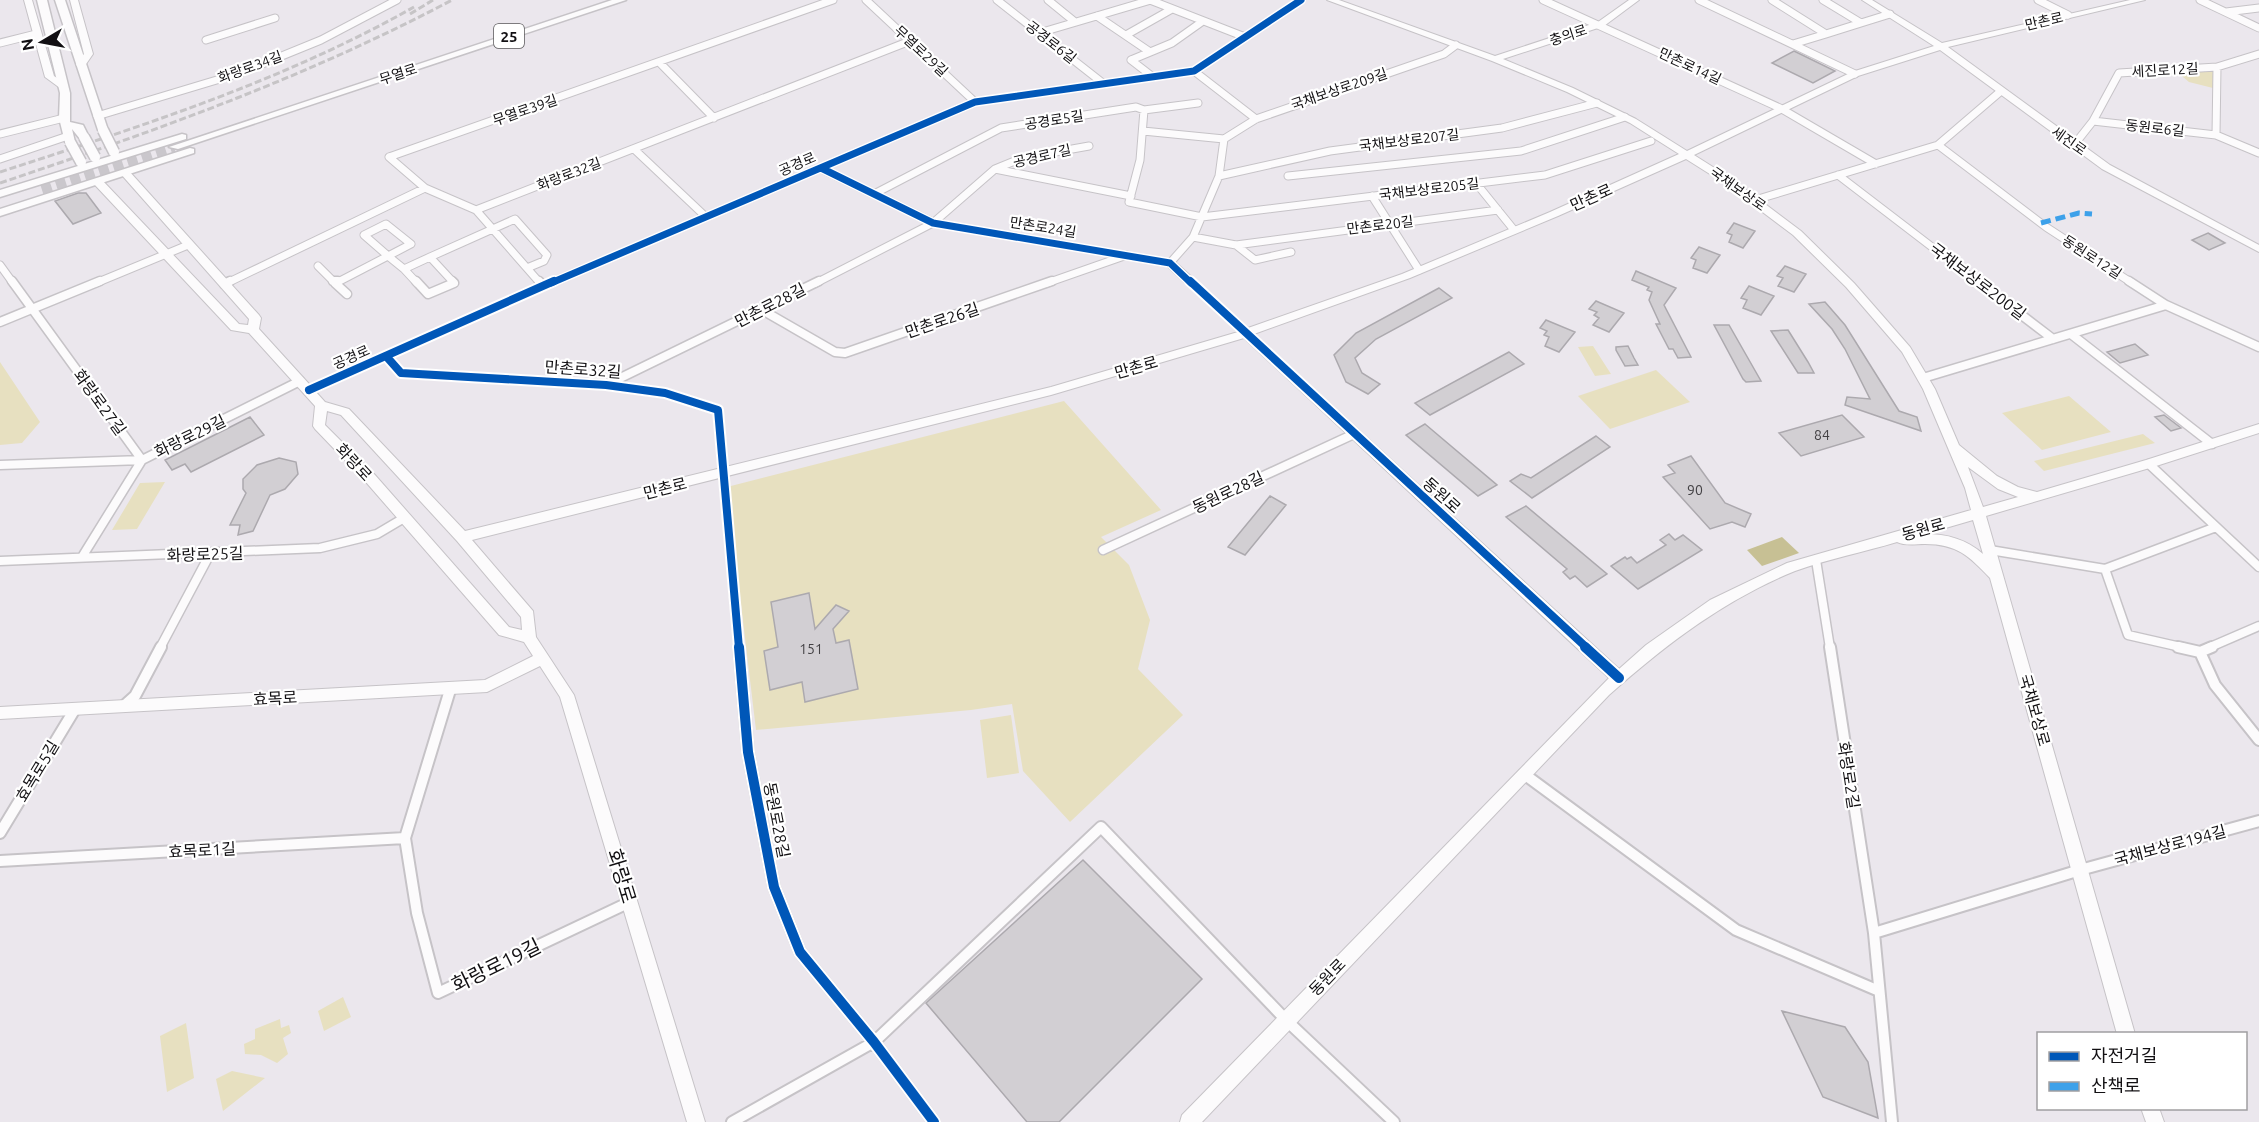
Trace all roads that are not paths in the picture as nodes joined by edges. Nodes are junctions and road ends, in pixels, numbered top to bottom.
1 (28, 0) edge
2 (42, 0) edge
3 (60, 0) edge
4 (74, 0) edge
5 (397, 0) edge
6 (621, 0) edge
7 (833, 0) edge
8 (866, 0) edge
9 (997, 0) edge
10 (1059, 0) edge
11 (1150, 0) edge
12 (1301, 0) edge
13 (1331, 0) edge
14 (1543, 0) edge
15 (1635, 0) edge
16 (1772, 0) edge
17 (1823, 0) edge
18 (1867, 0) edge
19 (2038, 0) edge
20 (2141, 0) edge
21 (2200, 0) edge
22 (1049, 1) edge
23 (1704, 1) edge
24 (2259, 8) edge
25 (1172, 9) junction
26 (2226, 12) junction
27 (1890, 14) junction
28 (2067, 15) junction
29 (1097, 16) junction
30 (275, 18) dead end
31 (1203, 21) junction
32 (1075, 22) junction
33 (1861, 23) junction
34 (1601, 24) junction
35 (2259, 28) edge
36 (1039, 33) junction
37 (36, 34) junction
38 (1826, 34) junction
39 (1126, 35) junction
40 (1245, 37) junction
41 (206, 40) dead end
42 (910, 41) junction
43 (0, 43) edge
44 (1793, 44) junction
45 (1456, 45) junction
46 (1943, 47) junction
47 (1149, 52) junction
48 (2259, 54) edge
49 (1495, 58) junction
50 (80, 59) junction
51 (660, 63) junction
52 (2217, 67) junction
53 (1194, 71) junction
54 (398, 74) junction
55 (1855, 74) junction
56 (1153, 77) junction
57 (1104, 84) junction
58 (63, 86) junction
59 (2001, 91) junction
60 (975, 102) junction
61 (1597, 102) junction
62 (1198, 103) dead end
63 (1780, 108) junction
64 (1144, 110) junction
65 (97, 116) junction
66 (714, 117) junction
67 (1624, 117) junction
68 (1256, 118) junction
69 (65, 121) junction
70 (2093, 121) junction
71 (1143, 131) junction
72 (0, 134) edge
73 (2216, 135) junction
74 (69, 139) junction
75 (1224, 139) junction
76 (1651, 141) dead end
77 (1938, 145) junction
78 (2074, 145) junction
79 (1089, 146) dead end
80 (174, 147) tunnel mouth
81 (634, 149) junction
82 (1685, 153) junction
83 (2259, 153) edge
84 (115, 154) junction
85 (0, 159) edge
86 (97, 160) junction
87 (1876, 164) junction
88 (83, 165) junction
89 (822, 168) junction
90 (994, 170) junction
91 (125, 173) junction
92 (1838, 175) junction
93 (1220, 176) junction
94 (1288, 176) dead end
95 (111, 178) junction
96 (98, 182) junction
97 (1476, 183) junction
98 (425, 188) junction
99 (42, 190) tunnel mouth
100 (0, 194) edge
101 (874, 194) junction
102 (1131, 195) junction
103 (1372, 196) junction
104 (1755, 200) junction
105 (0, 204) edge
106 (476, 210) junction
107 (1498, 210) junction
108 (0, 213) edge
109 (706, 217) junction
110 (1202, 217) junction
111 (933, 223) junction
112 (1388, 224) junction
113 (491, 228) junction
114 (1514, 230) junction
115 (1193, 237) junction
116 (1236, 244) junction
117 (188, 245) junction
118 (2259, 249) edge
119 (1291, 252) dead end
120 (167, 254) junction
121 (388, 255) junction
122 (1127, 255) junction
123 (430, 257) junction
124 (1170, 263) junction
125 (0, 265) edge
126 (318, 266) dead end
127 (527, 268) junction
128 (404, 269) junction
129 (1419, 270) junction
130 (335, 283) junction
131 (224, 284) junction
132 (543, 286) junction
133 (347, 294) dead end
134 (2166, 305) junction
135 (34, 310) junction
136 (762, 310) junction
137 (0, 322) edge
138 (253, 330) junction
139 (1244, 334) junction
140 (2071, 334) junction
141 (2053, 339) junction
142 (2259, 347) edge
143 (386, 356) junction
144 (1923, 378) junction
145 (300, 381) junction
146 (606, 385) junction
147 (309, 390) junction
148 (321, 405) junction
149 (2259, 428) edge
150 (1354, 434) junction
151 (2212, 444) junction
152 (1954, 449) junction
153 (141, 460) junction
154 (2149, 464) junction
155 (0, 465) edge
156 (723, 473) junction
157 (2044, 496) junction
158 (1979, 512) junction
159 (404, 518) junction
160 (2216, 527) junction
161 (462, 537) junction
162 (1885, 540) junction
163 (1102, 549) dead end
164 (1990, 550) junction
165 (210, 554) junction
166 (82, 557) junction
167 (1816, 560) junction
168 (0, 561) edge
169 (2259, 567) edge
170 (2105, 569) junction
171 (1998, 578) junction
172 (2259, 626) edge
173 (529, 638) junction
174 (2200, 652) junction
175 (543, 658) junction
176 (1619, 678) junction
177 (450, 690) junction
178 (124, 705) junction
179 (75, 709) junction
180 (0, 713) edge
181 (2259, 740) edge
182 (1524, 774) junction
183 (2259, 821) edge
184 (0, 833) edge
185 (405, 838) junction
186 (0, 861) edge
187 (2080, 870) junction
188 (630, 902) junction
189 (1874, 933) junction
190 (1879, 991) junction
191 (1286, 1020) junction
192 (2125, 1032) edge
193 (874, 1042) junction
194 (696, 1122) edge
195 (732, 1122) edge
196 (934, 1122) edge
197 (1189, 1122) edge
198 (1394, 1122) edge
199 (1892, 1122) edge

1 - 37 main road
2 - 58 main road
3 - 50 main road
4 - 50 main road
5 - 65 street, 화랑로34길
6 - 54 main road, 무열로 / 25
7 - 51 street, 무열로39길
8 - 42 street, 무열로29길
9 - 36 street, 공경로6길
10 - 22 street
11 - 25 street
11 - 29 street
12 - 40 main road, 공경로
13 - 45 main road, 국채보상로
14 - 34 street, 만촌로14길
15 - 34 main road, 충의로
16 - 38 street
17 - 33 street
18 - 27 main road, 세진로
19 - 28 street
20 - 28 main road, 만촌로
21 - 26 street
22 - 32 street
23 - 44 street
24 - 26 street
25 - 31 street
25 - 39 street
26 - 35 street
27 - 33 street
27 - 46 main road, 세진로
28 - 46 main road, 만촌로
29 - 32 street
29 - 39 street
30 - 41 street
31 - 40 street
31 - 47 street
32 - 36 street
33 - 38 street
34 - 49 main road, 충의로
34 - 63 street, 만촌로14길
36 - 57 street, 공경로6길
37 - 43 street
37 - 58 main road
38 - 44 street
39 - 47 street
40 - 53 main road, 공경로
42 - 60 street, 무열로29길
42 - 66 street, 화랑로32길
44 - 55 street
45 - 49 main road, 국채보상로
45 - 68 street, 국채보상로209길
46 - 55 main road, 만촌로
46 - 59 main road, 세진로
47 - 56 street
48 - 52 street, 세진로12길
49 - 61 main road, 국채보상로
50 - 65 main road
51 - 66 street
51 - 98 street, 무열로39길
52 - 70 street, 세진로12길
52 - 73 street
53 - 56 main road, 공경로
53 - 68 street
54 - 80 main road, 무열로 / 25
54 - 84 main road
54 - 91 main road
55 - 63 main road, 만촌로
56 - 57 main road, 공경로
57 - 60 main road, 공경로
58 - 69 main road
59 - 77 street
59 - 78 main road, 세진로
60 - 89 main road, 공경로
61 - 67 main road, 국채보상로
61 - 93 street, 국채보상로207길
62 - 64 street, 공경로5길
63 - 82 main road, 만촌로
63 - 87 street
64 - 71 street
64 - 101 street, 공경로5길
65 - 84 main road, bridge
66 - 81 street, 화랑로32길
67 - 82 main road, 국채보상로
67 - 94 street, 국채보상로207길
68 - 75 street, 국채보상로209길
69 - 72 street
69 - 74 main road
69 - 86 main road, bridge
70 - 73 street, 동원로6길
70 - 78 street, 세진로12길
71 - 75 street
71 - 102 street
73 - 83 street, 동원로6길
74 - 85 street
74 - 88 main road, bridge
75 - 93 street
76 - 97 street, 국채보상로205길
77 - 87 street
77 - 134 street, 동원로12길
78 - 118 main road, 세진로
79 - 90 street, 공경로7길
81 - 106 street, 화랑로32길
81 - 109 street
82 - 104 main road, 국채보상로
82 - 114 main road, 만촌로
84 - 86 main road
84 - 91 main road
86 - 88 main road
86 - 95 main road
87 - 92 street
88 - 96 main road
88 - 100 main road
89 - 101 main road, 만촌로24길
89 - 109 main road, 공경로
90 - 102 street
90 - 111 street
91 - 95 main road
91 - 117 main road
92 - 104 street
92 - 141 street, 국채보상로200길
93 - 110 street
95 - 96 main road
96 - 108 main road
96 - 120 main road
97 - 103 street, 국채보상로205길
97 - 107 street
98 - 106 street
98 - 131 street
99 - 105 main road
101 - 111 main road, 만촌로24길
102 - 110 street, 국채보상로205길
103 - 110 street, 국채보상로205길
103 - 112 street
104 - 144 main road, 국채보상로
106 - 113 street
107 - 112 street, 만촌로20길
107 - 114 street
109 - 132 main road, 공경로
110 - 115 street
111 - 122 main road, 만촌로24길
111 - 136 street, 만촌로28길
112 - 116 street, 만촌로20길
112 - 129 street
113 - 123 street
113 - 127 street
113 - 127 street
114 - 129 main road, 만촌로
115 - 116 street, 만촌로20길
115 - 124 street
116 - 119 street, 만촌로20길
117 - 120 street
117 - 131 main road
120 - 135 street
120 - 138 main road
121 - 121 street
121 - 128 street
121 - 130 street
122 - 124 main road, 만촌로24길
122 - 136 street, 만촌로26길
123 - 128 street
123 - 128 street
124 - 139 main road
125 - 135 street, 화랑로27길
126 - 130 street
127 - 132 street
129 - 139 main road, 만촌로
130 - 133 street
131 - 138 main road
132 - 143 main road, 공경로
134 - 140 street
134 - 142 street, 동원로12길
135 - 137 street
135 - 153 street, 화랑로27길
136 - 146 street, 만촌로28길
138 - 145 main road
139 - 150 main road, 동원로
139 - 156 main road, 만촌로
140 - 141 street
140 - 151 street
141 - 144 street
143 - 146 street, 만촌로32길
143 - 147 main road, 공경로
144 - 152 main road, 국채보상로
145 - 147 main road
145 - 153 street, 화랑로29길
146 - 156 street, 만촌로32길
147 - 148 main road
148 - 159 main road, 화랑로
148 - 161 main road, 화랑로
149 - 151 main road, 동원로
150 - 163 street, 동원로28길
150 - 176 main road, 동원로
151 - 154 main road, 동원로
152 - 157 main road
152 - 158 main road, 국채보상로
153 - 155 street, 화랑로29길
153 - 166 street
154 - 157 main road, 동원로
154 - 160 street
156 - 161 main road, 만촌로
156 - 193 street, 동원로28길
157 - 158 main road, 동원로
158 - 162 main road, 동원로
158 - 164 main road, 국채보상로
159 - 165 street, 화랑로25길
159 - 173 main road, 화랑로
160 - 169 street
160 - 170 street
161 - 173 main road, 화랑로
162 - 167 main road, 동원로
162 - 171 main road
164 - 170 street
164 - 171 main road, 국채보상로
165 - 166 street, 화랑로25길
165 - 178 street
166 - 168 street, 화랑로25길
167 - 176 main road, 동원로
167 - 189 street, 화랑로2길
170 - 174 street
171 - 187 main road, 국채보상로
172 - 174 street
173 - 175 main road, 화랑로
174 - 181 street
175 - 177 main road, 효목로
175 - 188 main road, 화랑로
176 - 182 main road, 동원로
177 - 178 main road, 효목로
177 - 185 street
178 - 179 main road, 효목로
179 - 180 main road, 효목로
179 - 184 street, 효목로5길
182 - 190 street
182 - 191 main road, 동원로
183 - 187 street, 국채보상로194길
185 - 186 street, 효목로1길
185 - 188 street, 화랑로19길
187 - 189 street
187 - 192 main road, 국채보상로
188 - 194 main road, 화랑로
189 - 190 street, 화랑로2길
190 - 199 street, 화랑로2길
191 - 193 street
191 - 197 main road, 동원로
191 - 198 street
193 - 195 street
193 - 196 street, 동원로28길

